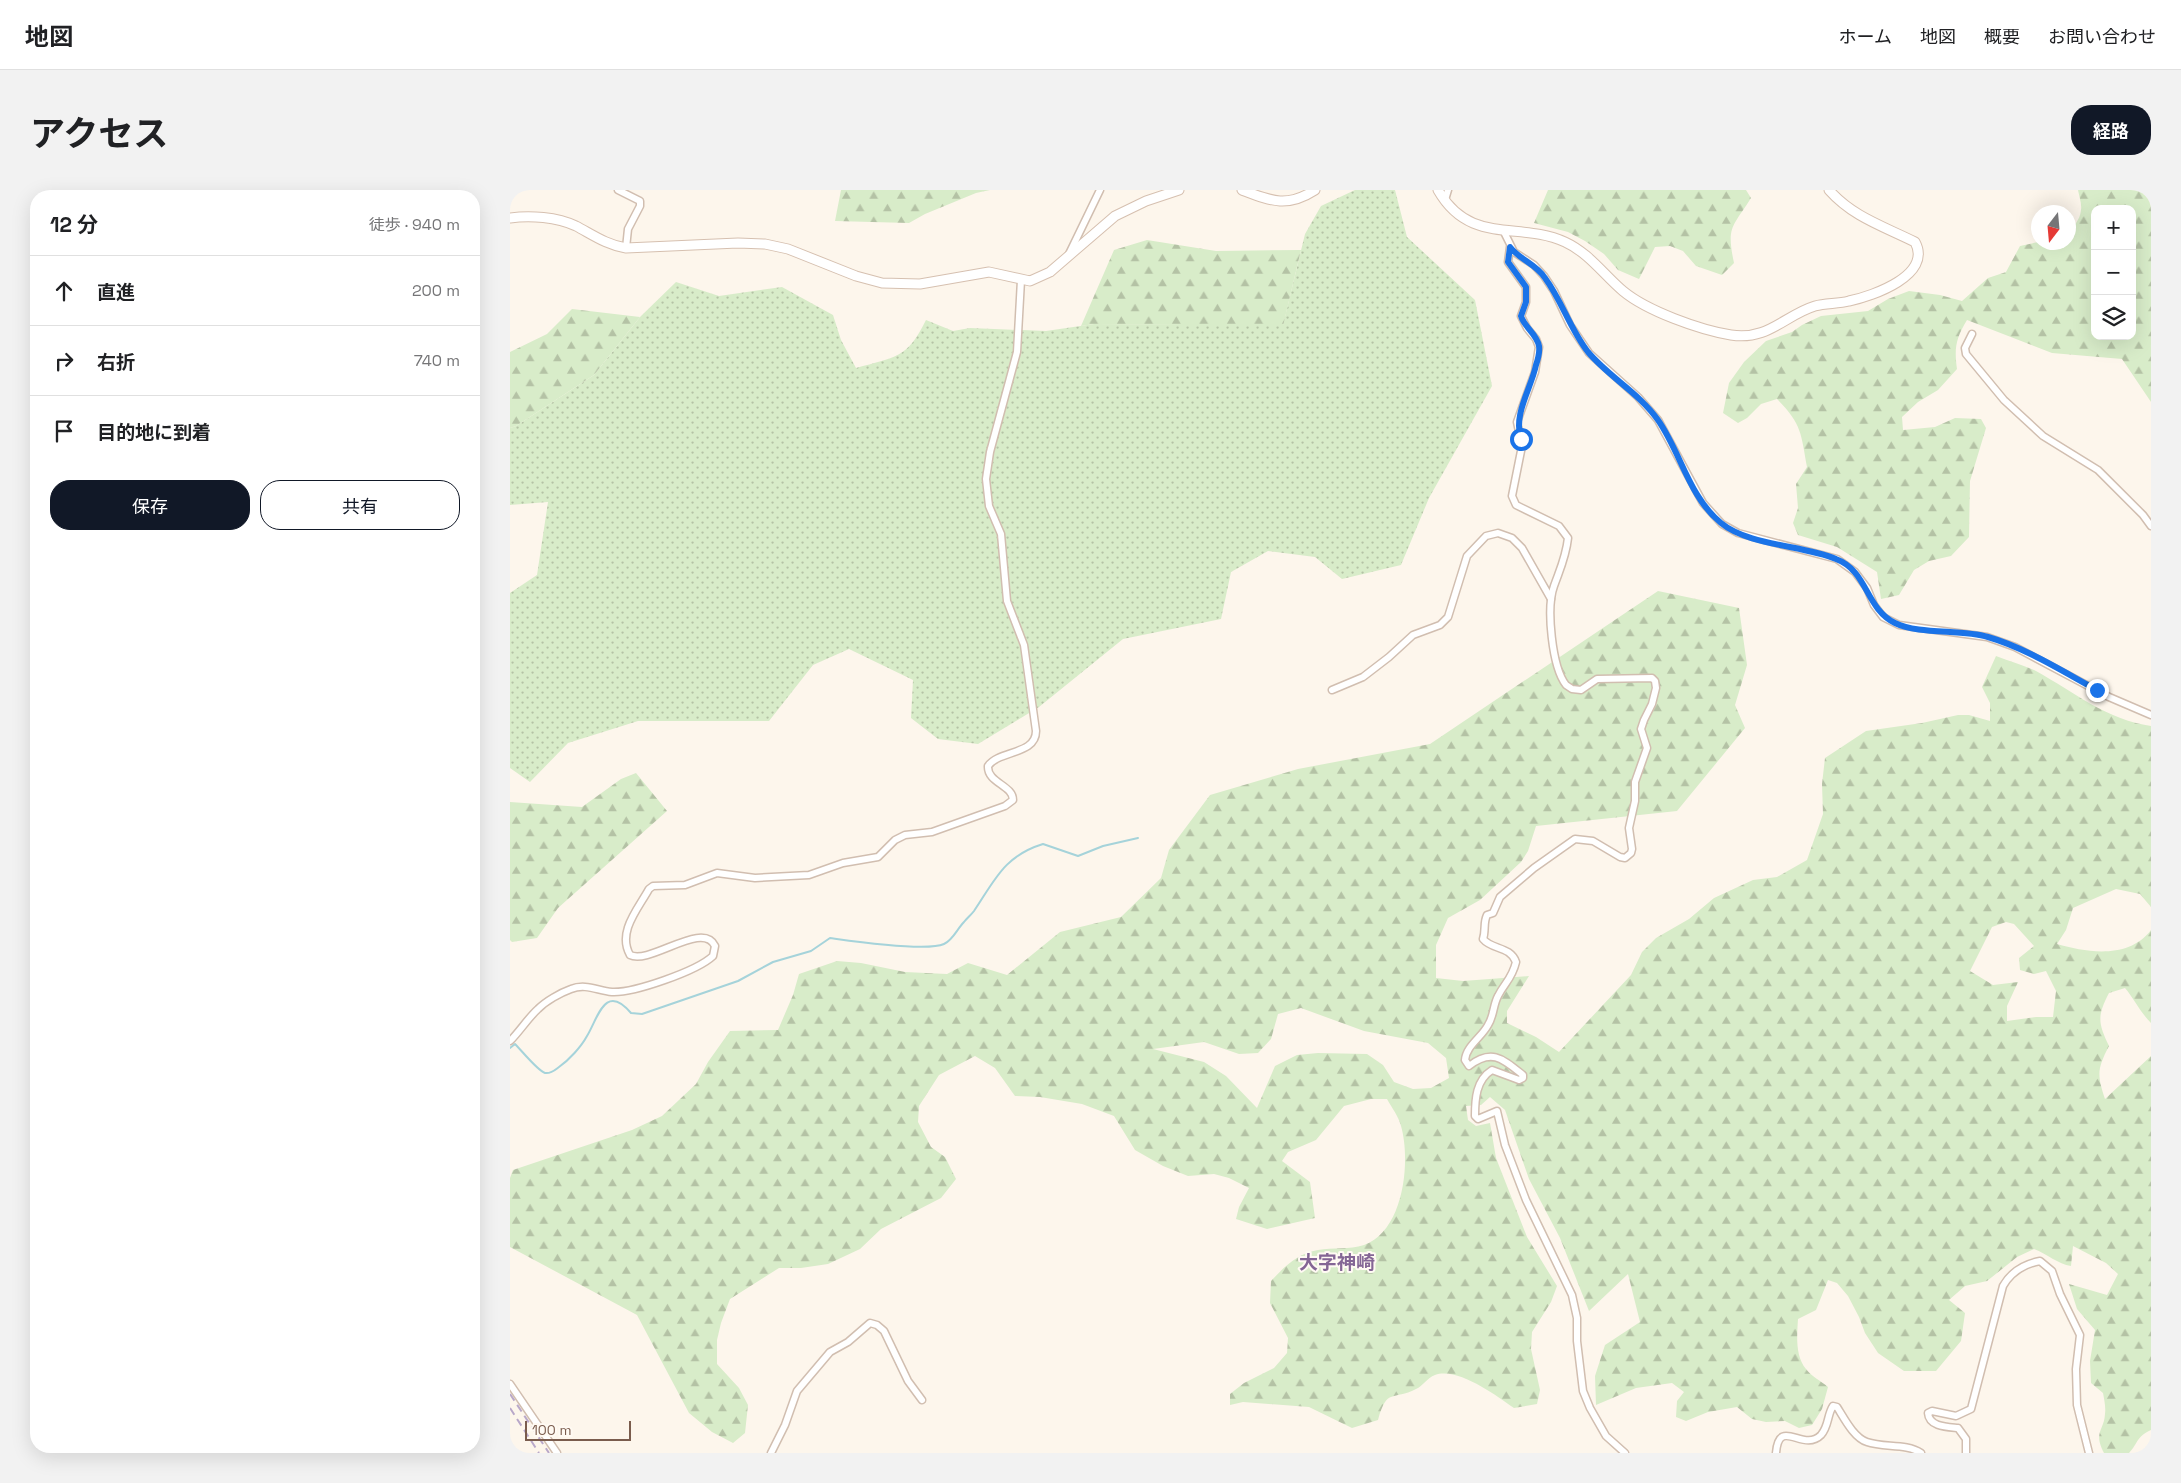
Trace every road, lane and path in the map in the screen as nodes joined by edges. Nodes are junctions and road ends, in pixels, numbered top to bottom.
1 (618, 190) edge
2 (1100, 190) edge
3 (1179, 190) edge
4 (1242, 190) edge
5 (1315, 190) edge
6 (1438, 190) edge
7 (1448, 190) edge
8 (1828, 190) edge
9 (1445, 200) junction
10 (510, 218) edge
11 (1504, 232) junction
12 (1510, 247) junction
13 (626, 248) junction
14 (1067, 259) junction
15 (1021, 280) junction
16 (1972, 334) dead end
17 (2151, 526) edge
18 (1552, 601) junction
19 (1332, 690) dead end
20 (2151, 715) edge
21 (510, 1041) edge
22 (510, 1384) edge
23 (922, 1400) dead end
24 (557, 1453) edge
25 (771, 1453) edge
26 (1625, 1453) edge
27 (1776, 1453) edge
28 (1921, 1453) edge
29 (1966, 1453) edge
30 (2089, 1453) edge

1 - 13 street
2 - 14 street
3 - 14 street
4 - 5 street
6 - 9 street
7 - 9 street
8 - 11 street
9 - 11 street
10 - 13 street
11 - 12 street
12 - 18 street
12 - 20 street
13 - 15 street
14 - 15 street
15 - 21 street
16 - 17 street
18 - 19 street
18 - 26 street
22 - 24 street
23 - 25 street
27 - 28 street
29 - 30 street

